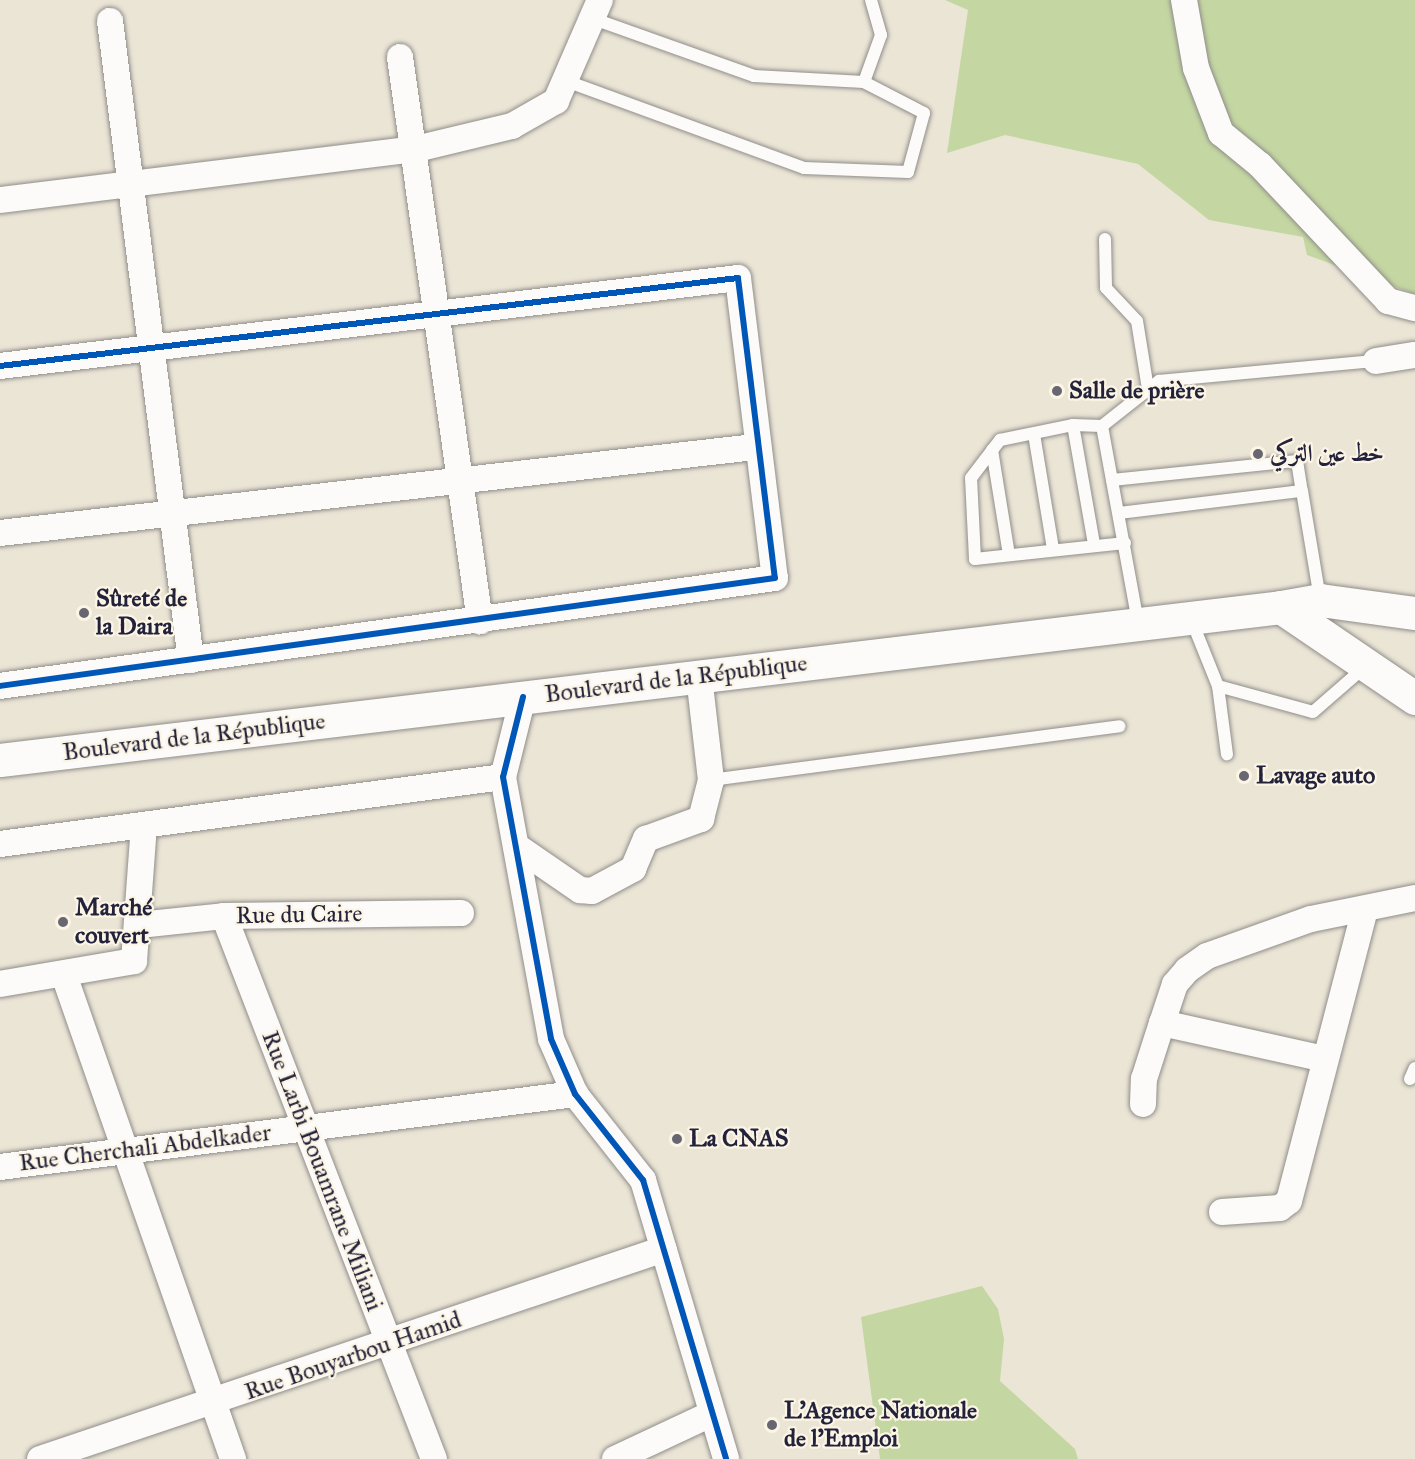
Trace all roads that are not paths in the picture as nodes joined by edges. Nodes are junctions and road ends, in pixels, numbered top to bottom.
1 (872, 0) edge
2 (1184, 0) edge
3 (597, 10) edge
4 (110, 21) dead end
5 (400, 57) dead end
6 (569, 82) junction
7 (864, 82) junction
8 (416, 149) junction
9 (129, 184) junction
10 (0, 200) edge
11 (1105, 239) dead end
12 (1415, 308) edge
13 (435, 314) junction
14 (148, 348) junction
15 (1415, 355) edge
16 (1376, 361) joint
17 (0, 366) edge
18 (1148, 389) junction
19 (1073, 425) junction
20 (1102, 426) junction
21 (1034, 434) junction
22 (755, 447) junction
23 (993, 450) junction
24 (457, 480) junction
25 (1112, 480) junction
26 (1302, 491) junction
27 (169, 513) junction
28 (1119, 513) junction
29 (0, 533) edge
30 (1125, 543) junction
31 (1094, 544) junction
32 (1053, 549) junction
33 (1009, 555) junction
34 (1320, 600) junction
35 (1281, 607) junction
36 (1415, 613) edge
37 (1190, 618) junction
38 (480, 621) junction
39 (1139, 624) junction
40 (191, 660) junction
41 (1366, 666) junction
42 (699, 676) junction
43 (0, 686) edge
44 (1218, 686) junction
45 (523, 697) junction
46 (1415, 698) edge
47 (1119, 726) dead end
48 (1227, 754) dead end
49 (0, 760) edge
50 (503, 777) junction
51 (711, 780) junction
52 (144, 825) junction
53 (0, 844) edge
54 (516, 846) junction
55 (1415, 898) edge
56 (1365, 910) junction
57 (461, 912) dead end
58 (224, 916) junction
59 (139, 925) junction
60 (64, 975) junction
61 (0, 984) edge
62 (1162, 1023) junction
63 (1325, 1059) junction
64 (575, 1094) junction
65 (1143, 1104) dead end
66 (305, 1127) junction
67 (126, 1154) junction
68 (0, 1167) edge
69 (1222, 1212) dead end
70 (664, 1249) junction
71 (389, 1344) junction
72 (214, 1404) junction
73 (711, 1414) junction
74 (40, 1459) edge
75 (233, 1459) edge
76 (434, 1459) edge
77 (615, 1459) edge
78 (726, 1459) edge

1 - 7 lane
2 - 12 street
3 - 6 street
3 - 7 lane
4 - 9 street
5 - 8 street
6 - 7 lane
6 - 8 street
8 - 9 street
8 - 13 street
9 - 10 street
9 - 14 street
11 - 18 lane
13 - 14 street
13 - 22 street
13 - 24 street
14 - 17 street
14 - 27 street
15 - 16 street
16 - 18 lane
18 - 20 lane
19 - 20 lane
19 - 21 lane
19 - 31 lane
20 - 25 lane
21 - 23 lane
21 - 32 lane
22 - 24 street
22 - 38 street
23 - 33 lane
23 - 33 lane
24 - 27 street
24 - 38 street
25 - 26 lane
25 - 28 lane
26 - 28 lane
26 - 34 lane
27 - 29 street
27 - 40 street
28 - 30 lane
30 - 31 lane
30 - 39 lane
31 - 32 lane
32 - 33 lane
34 - 35 main road, Boulevard de la République
34 - 36 main road, Boulevard de la République
35 - 37 main road, Boulevard de la République
35 - 41 main road
37 - 39 main road, Boulevard de la République
37 - 44 lane
38 - 40 street
39 - 42 main road, Boulevard de la République
40 - 43 street
41 - 44 lane
41 - 46 main road
42 - 45 main road, Boulevard de la République
42 - 51 street
44 - 48 lane
45 - 49 main road, Boulevard de la République
45 - 50 street
47 - 51 lane
50 - 52 street
50 - 54 street
51 - 54 street
52 - 53 street
52 - 59 street
54 - 64 street
55 - 56 street
56 - 62 street
56 - 63 street
57 - 58 street, Rue du Caire
58 - 59 street, Rue du Caire
58 - 66 street, Rue Larbi Bouamrane Miliani
59 - 60 street
60 - 61 street
60 - 67 street
62 - 63 street
62 - 65 street
63 - 69 street
64 - 66 street, Rue Cherchali Abdelkader
64 - 70 street
66 - 67 street, Rue Cherchali Abdelkader
66 - 71 street, Rue Larbi Bouamrane Miliani
67 - 68 street, Rue Cherchali Abdelkader
67 - 72 street
70 - 71 street, Rue Bouyarbou Hamid
70 - 73 street
71 - 72 street, Rue Bouyarbou Hamid
71 - 76 street, Rue Larbi Bouamrane Miliani
72 - 74 street, Rue Bouyarbou Hamid
72 - 75 street
73 - 77 street
73 - 78 street

